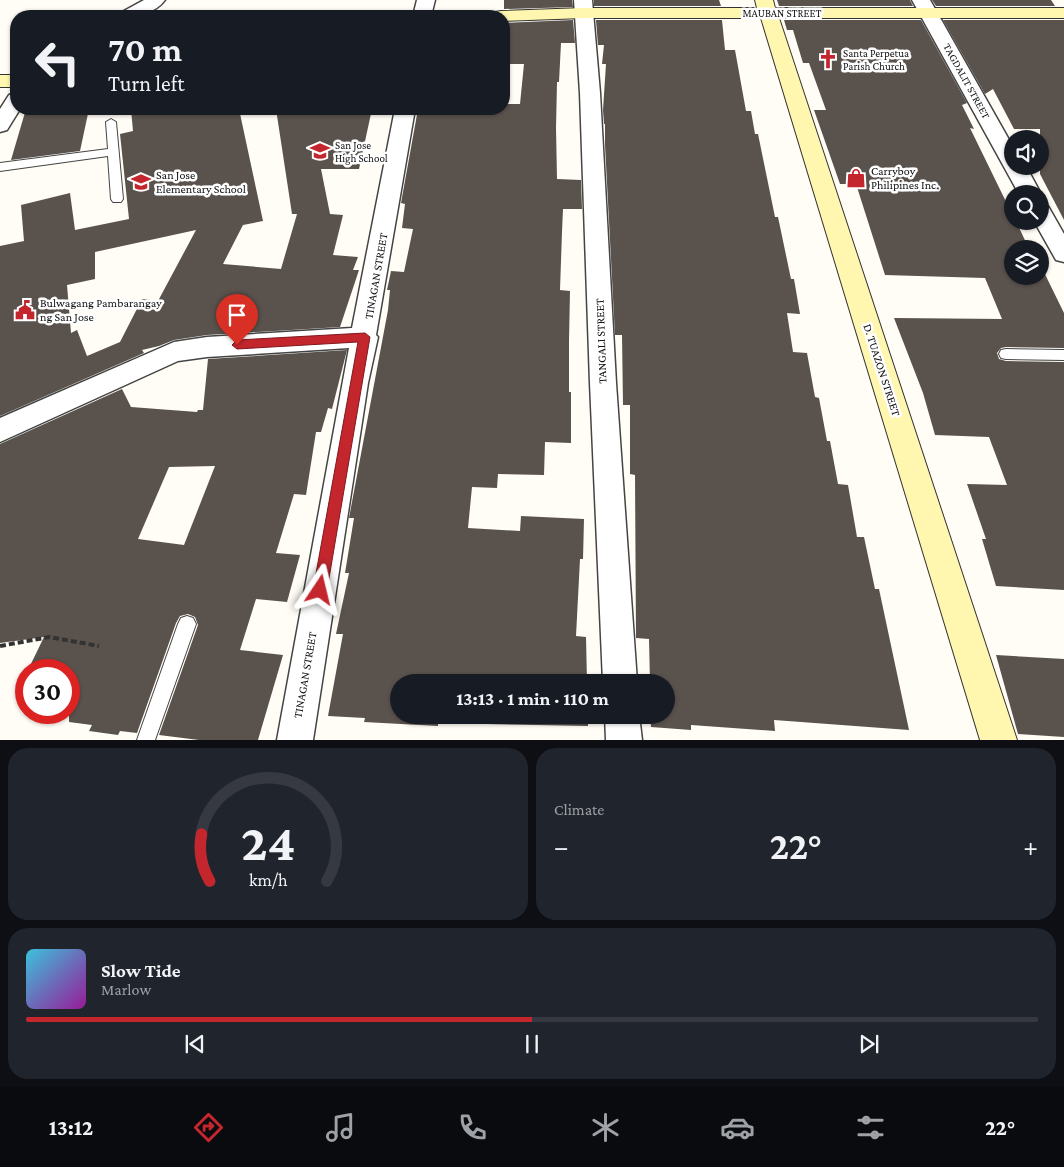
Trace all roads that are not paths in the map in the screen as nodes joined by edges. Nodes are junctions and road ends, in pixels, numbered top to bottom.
1 (156, 0) edge
2 (583, 7) edge
3 (766, 7) edge
4 (925, 7) edge
5 (138, 10) edge
6 (1064, 13) edge
7 (510, 15) edge
8 (10, 109) edge
9 (405, 115) edge
10 (111, 122) dead end
11 (0, 126) edge
12 (1004, 148) edge
13 (112, 152) junction
14 (0, 168) edge
15 (117, 199) dead end
16 (1049, 227) edge
17 (1064, 254) edge
18 (365, 337) junction
19 (1006, 354) dead end
20 (1064, 355) edge
21 (0, 430) edge
22 (187, 624) dead end
23 (620, 674) edge
24 (623, 724) edge
25 (146, 740) edge
26 (294, 740) edge
27 (624, 740) edge
28 (999, 740) edge

1 - 5 street
2 - 3 street, MAUBAN STREET
2 - 7 street, MAUBAN STREET
2 - 23 street, TANGALI STREET
3 - 4 street, MAUBAN STREET
3 - 28 street, D. TUAZON STREET
4 - 6 street, MAUBAN STREET
4 - 12 street, TAGDALIT STREET
8 - 11 street
9 - 18 street, TINAGAN STREET
10 - 13 lane
13 - 14 lane
13 - 15 lane
16 - 17 street
18 - 21 street
18 - 26 street, TINAGAN STREET
19 - 20 lane
22 - 25 lane
24 - 27 street

